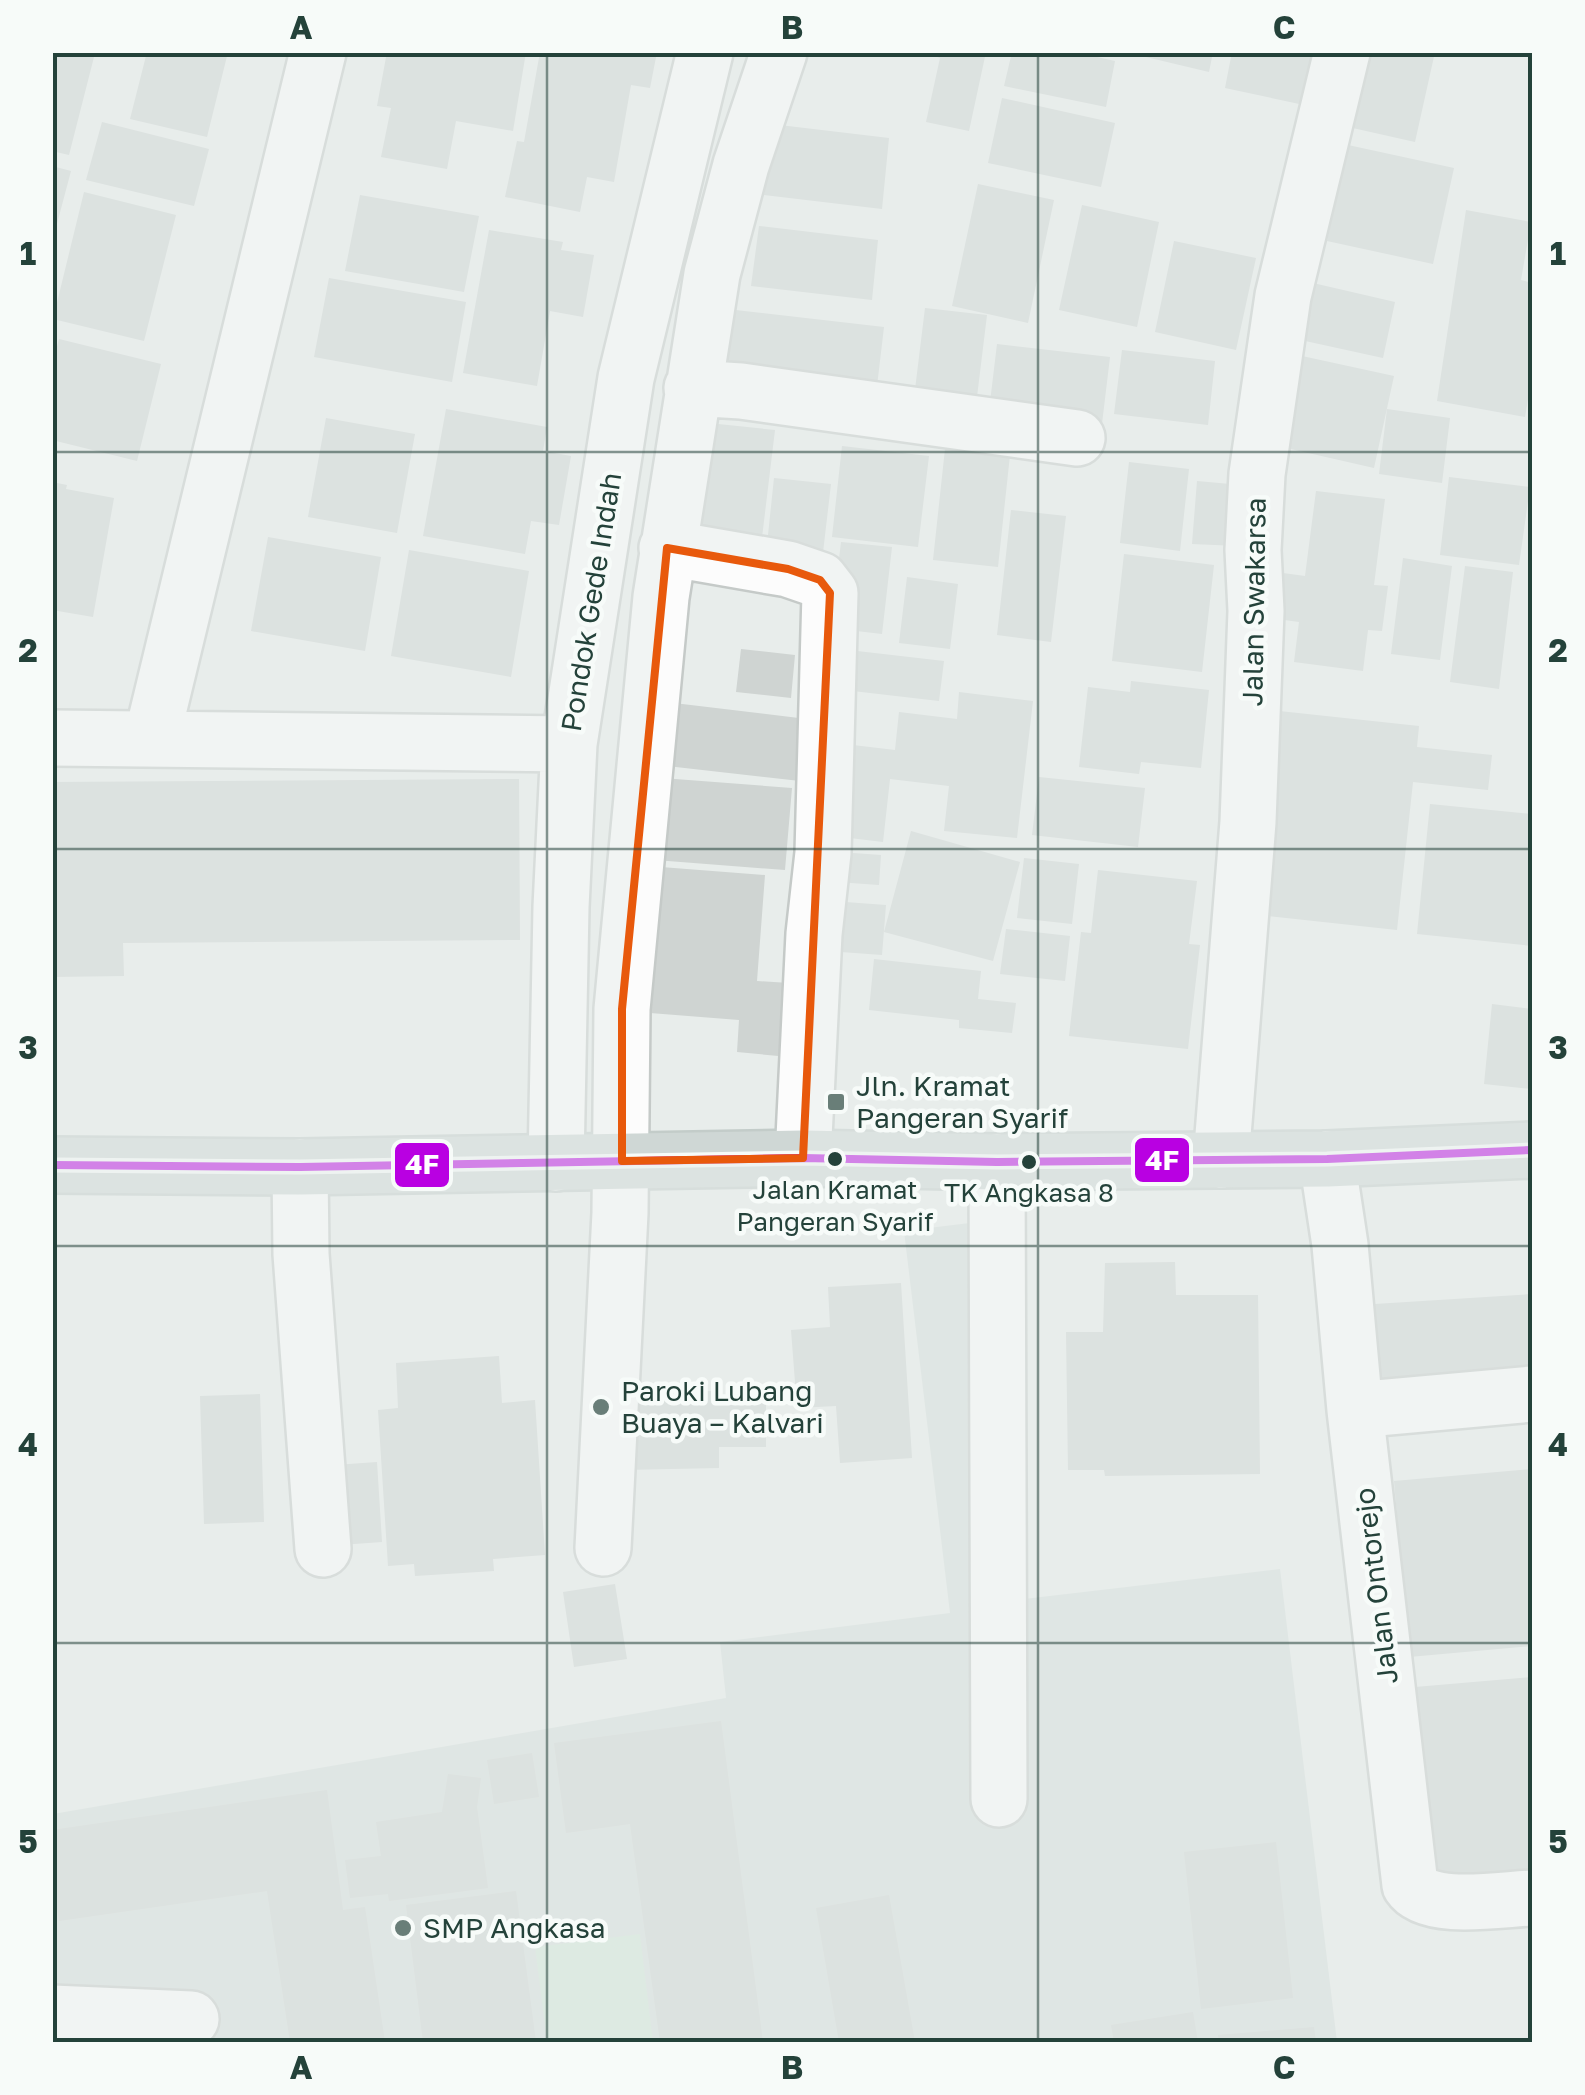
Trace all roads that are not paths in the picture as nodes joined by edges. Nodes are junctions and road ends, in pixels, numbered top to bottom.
1 (318, 52) edge
2 (705, 52) edge
3 (779, 52) edge
4 (1342, 52) edge
5 (692, 388) junction
6 (1077, 438) dead end
7 (668, 548) junction
8 (152, 737) junction
9 (52, 738) edge
10 (570, 744) junction
11 (1532, 1150) edge
12 (803, 1158) junction
13 (1327, 1159) junction
14 (1221, 1160) junction
15 (622, 1161) junction
16 (997, 1162) junction
17 (556, 1163) junction
18 (52, 1164) edge
19 (300, 1167) junction
20 (1532, 1394) edge
21 (1355, 1410) junction
22 (603, 1548) dead end
23 (323, 1549) dead end
24 (999, 1799) dead end
25 (1532, 1898) edge
26 (52, 2014) edge
27 (191, 2019) dead end

1 - 8 street
2 - 10 street, Pondok Gede Indah
3 - 5 street
4 - 14 street, Jalan Swakarsa
5 - 6 street
5 - 7 street
7 - 12 street
7 - 15 street
8 - 9 street
8 - 10 street
10 - 17 street, Pondok Gede Indah
11 - 13 main road
12 - 15 main road
12 - 16 main road
13 - 14 main road
13 - 21 street, Jalan Ontorejo
14 - 16 main road
15 - 17 main road
15 - 22 street
16 - 24 street
17 - 19 main road
18 - 19 main road
19 - 23 street
20 - 21 street
21 - 25 street, Jalan Ontorejo
26 - 27 street

